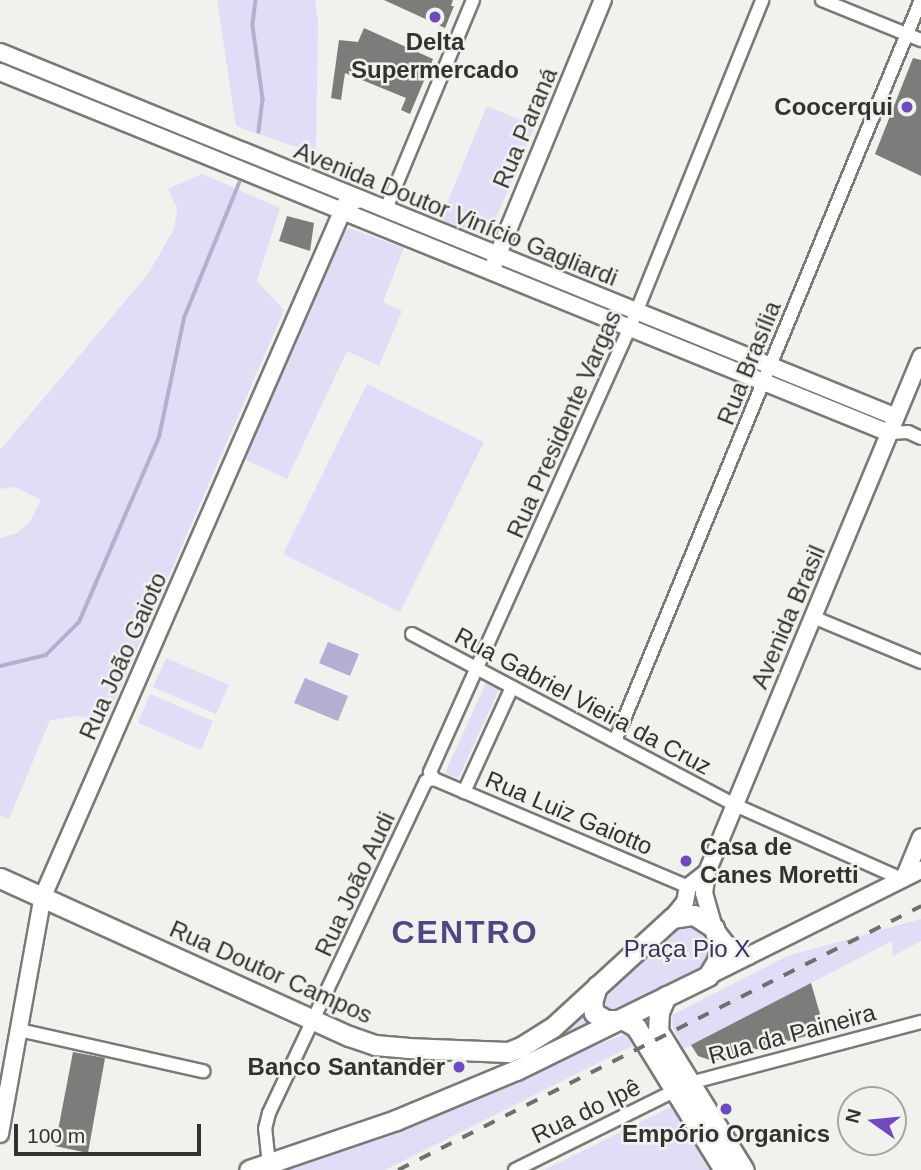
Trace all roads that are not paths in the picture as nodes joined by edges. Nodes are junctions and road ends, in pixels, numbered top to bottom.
1 (473, 0) edge
2 (603, 0) edge
3 (761, 0) edge
4 (822, 0) edge
5 (920, 0) edge
6 (906, 34) junction
7 (921, 40) edge
8 (0, 52) edge
9 (0, 72) edge
10 (112, 98) junction
11 (106, 115) junction
12 (359, 199) junction
13 (386, 209) junction
14 (342, 212) junction
15 (369, 223) junction
16 (497, 255) junction
17 (490, 272) junction
18 (636, 312) junction
19 (629, 330) junction
20 (921, 357) edge
21 (770, 366) junction
22 (763, 383) junction
23 (896, 417) junction
24 (908, 432) junction
25 (889, 433) junction
26 (921, 438) edge
27 (813, 617) junction
28 (412, 634) dead end
29 (921, 662) edge
30 (478, 668) junction
31 (512, 687) junction
32 (615, 741) junction
33 (434, 779) junction
34 (464, 792) junction
35 (735, 805) junction
36 (921, 837) edge
37 (921, 870) edge
38 (707, 872) junction
39 (0, 878) edge
40 (903, 879) junction
41 (688, 887) junction
42 (43, 896) junction
43 (672, 918) junction
44 (714, 928) junction
45 (748, 956) junction
46 (708, 976) junction
47 (598, 985) junction
48 (666, 996) junction
49 (615, 1020) junction
50 (314, 1021) junction
51 (921, 1023) edge
52 (19, 1030) junction
53 (642, 1036) junction
54 (516, 1070) junction
55 (203, 1071) dead end
56 (683, 1086) junction
57 (0, 1134) edge
58 (269, 1165) junction
59 (249, 1170) edge
60 (515, 1170) edge
61 (724, 1170) edge
62 (744, 1170) edge

1 - 13 street
2 - 16 street, Rua Paraná
3 - 18 street, Rua Presidente Vargas
4 - 6 street
5 - 6 street, Rua Brasília
6 - 7 street
6 - 21 street, Rua Brasília
8 - 10 street, Avenida Doutor Vinício Gagliardi
9 - 11 street, Avenida Doutor Vinício Gagliardi
10 - 11 street
10 - 12 street, Avenida Doutor Vinício Gagliardi
11 - 14 street, Avenida Doutor Vinício Gagliardi
12 - 13 street, Avenida Doutor Vinício Gagliardi
12 - 14 street
13 - 15 street
13 - 16 street, Avenida Doutor Vinício Gagliardi
14 - 15 street, Avenida Doutor Vinício Gagliardi
14 - 42 street, Rua João Gaioto
15 - 17 street, Avenida Doutor Vinício Gagliardi
16 - 17 street, Rua Paraná
16 - 18 street, Avenida Doutor Vinício Gagliardi
17 - 19 street, Avenida Doutor Vinício Gagliardi
18 - 19 street, Rua Presidente Vargas
18 - 21 street, Avenida Doutor Vinício Gagliardi
19 - 22 street, Avenida Doutor Vinício Gagliardi
19 - 30 street, Rua Presidente Vargas
20 - 23 street, Avenida Brasil
21 - 22 street, Rua Brasília
21 - 23 street, Avenida Doutor Vinício Gagliardi
22 - 25 street, Avenida Doutor Vinício Gagliardi
22 - 32 street, Rua Brasília
23 - 24 street
23 - 25 street, Avenida Brasil
24 - 25 street
24 - 26 street
25 - 27 street, Avenida Brasil
27 - 29 street
27 - 35 street, Avenida Brasil
28 - 30 street, Rua Gabriel Vieira da Cruz
30 - 31 street, Rua Gabriel Vieira da Cruz
30 - 33 street, Rua João Audi
31 - 32 street, Rua Gabriel Vieira da Cruz
31 - 34 street
32 - 35 street, Rua Gabriel Vieira da Cruz
33 - 34 street, Rua Luiz Gaiotto
33 - 50 street, Rua João Audi
34 - 41 street, Rua Luiz Gaiotto
35 - 38 street, Avenida Brasil
35 - 40 street, Rua Gabriel Vieira da Cruz
36 - 40 street
37 - 40 street
38 - 41 street, Avenida Brasil
38 - 44 street
39 - 42 main road, Rua Doutor Campos
40 - 45 street
41 - 43 street
42 - 50 main road, Rua Doutor Campos
42 - 52 street, Rua João Gaioto
43 - 44 main road
43 - 47 main road
44 - 45 street
44 - 46 main road
45 - 46 street
46 - 48 main road
47 - 49 main road
47 - 50 main road, Rua Doutor Campos
48 - 49 main road
48 - 56 main road
49 - 53 main road
49 - 54 main road
50 - 58 street, Rua João Audi
51 - 56 street, Rua da Paineira
52 - 55 street
52 - 57 street, Rua João Gaioto
53 - 54 main road
53 - 56 main road
54 - 58 main road
56 - 60 street, Rua do Ipê
56 - 61 main road
56 - 62 main road
58 - 59 main road

